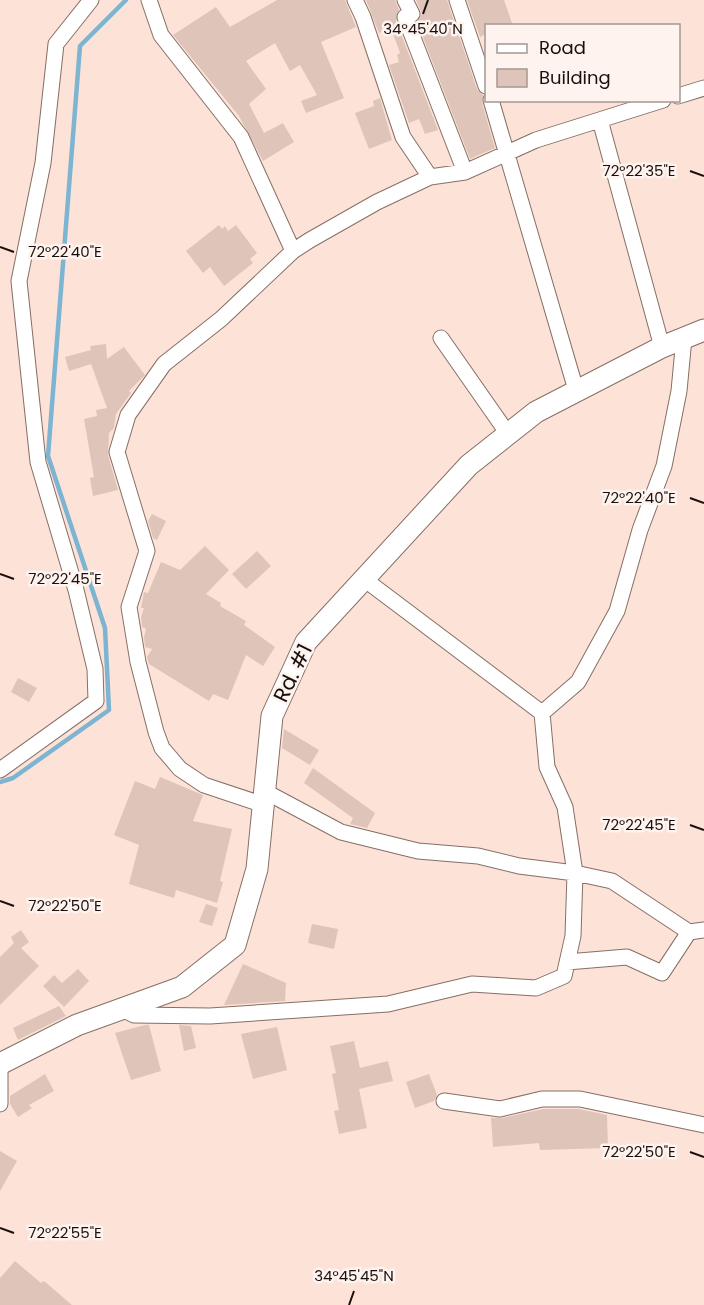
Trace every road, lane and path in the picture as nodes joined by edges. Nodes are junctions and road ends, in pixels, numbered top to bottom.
1 (91, 0) edge
2 (149, 0) edge
3 (355, 0) edge
4 (405, 0) edge
5 (457, 0) edge
6 (485, 83) edge
7 (704, 88) edge
8 (680, 95) edge
9 (492, 102) edge
10 (657, 102) edge
11 (600, 120) junction
12 (507, 151) junction
13 (465, 172) junction
14 (430, 177) junction
15 (293, 251) junction
16 (704, 330) edge
17 (441, 338) dead end
18 (684, 338) junction
19 (662, 346) junction
20 (576, 390) junction
21 (508, 434) junction
22 (364, 579) junction
23 (543, 713) junction
24 (0, 770) edge
25 (265, 799) junction
26 (575, 873) junction
27 (696, 931) edge
28 (567, 962) junction
29 (124, 1010) junction
30 (0, 1065) edge
31 (444, 1101) dead end
32 (0, 1104) edge
33 (704, 1125) edge

1 - 24 street
2 - 15 street
3 - 14 street
4 - 13 street
5 - 6 street
7 - 8 street
9 - 12 street
10 - 11 street
11 - 12 street
11 - 19 street
12 - 13 street
12 - 20 street
13 - 14 street
14 - 15 street
15 - 25 street
16 - 18 main road, Rd. #1
17 - 21 street
18 - 19 main road, Rd. #1
18 - 23 street
19 - 20 main road, Rd. #1
20 - 21 main road, Rd. #1
21 - 22 main road, Rd. #1
22 - 23 street
22 - 25 main road, Rd. #1
23 - 26 street
25 - 26 street
25 - 29 main road, Rd. #1
26 - 27 street
26 - 28 street
27 - 28 street
28 - 29 street
29 - 30 main road, Rd. #1
30 - 32 street
31 - 33 street

